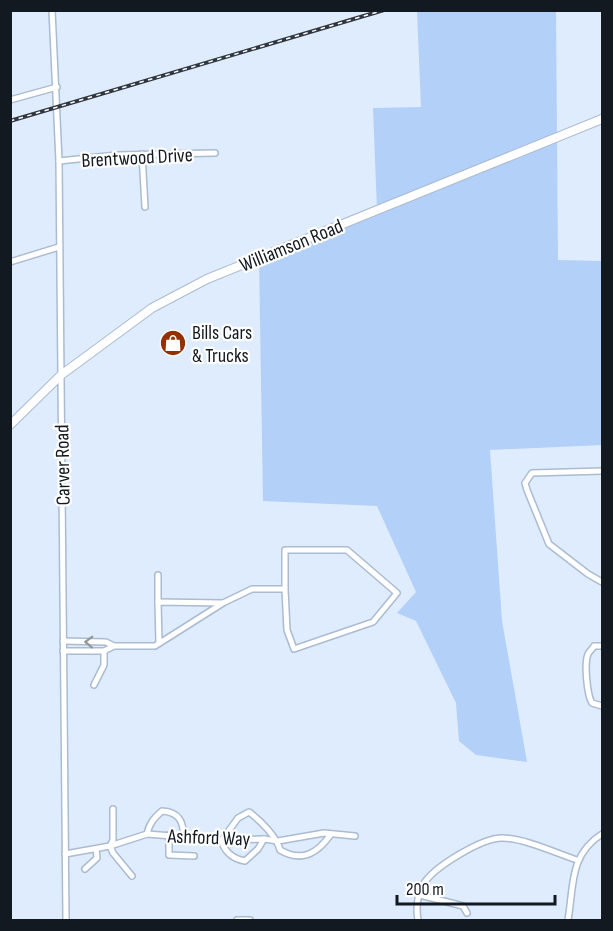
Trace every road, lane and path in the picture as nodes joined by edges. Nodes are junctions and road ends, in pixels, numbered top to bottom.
1 (52, 10) edge
2 (57, 87) junction
3 (10, 100) edge
4 (603, 119) edge
5 (215, 153) dead end
6 (142, 154) junction
7 (59, 161) junction
8 (145, 207) dead end
9 (59, 247) junction
10 (10, 262) edge
11 (61, 375) junction
12 (10, 425) edge
13 (603, 471) edge
14 (158, 575) dead end
15 (603, 582) edge
16 (285, 589) junction
17 (158, 602) junction
18 (223, 603) junction
19 (63, 641) junction
20 (159, 643) junction
21 (114, 646) junction
22 (603, 646) edge
23 (63, 651) junction
24 (104, 651) junction
25 (94, 685) dead end
26 (603, 706) edge
27 (113, 809) dead end
28 (147, 834) junction
29 (331, 834) junction
30 (603, 834) edge
31 (169, 835) junction
32 (355, 836) dead end
33 (184, 837) junction
34 (264, 839) junction
35 (222, 840) junction
36 (278, 841) junction
37 (110, 846) junction
38 (96, 849) junction
39 (65, 854) junction
40 (194, 856) dead end
41 (577, 860) junction
42 (85, 869) dead end
43 (132, 876) dead end
44 (420, 896) junction
45 (467, 913) dead end
46 (66, 921) edge
47 (237, 921) edge
48 (250, 921) edge
49 (418, 921) edge
50 (568, 921) edge

1 - 2 street, Carver Road
2 - 3 street
2 - 7 street, Carver Road
4 - 11 main road, Williamson Road
5 - 6 street, Brentwood Drive
6 - 7 street, Brentwood Drive
6 - 8 street
7 - 9 street, Carver Road
9 - 10 street
9 - 11 street, Carver Road
11 - 12 main road, Williamson Road
11 - 19 street, Carver Road
13 - 15 street
14 - 17 street
16 - 16 street
16 - 18 street
17 - 18 street
17 - 20 street
18 - 20 street
21 -> 19 street
19 - 23 street, Carver Road
20 - 21 street
21 - 24 street
22 - 26 street
23 - 24 street
23 - 39 street, Carver Road
24 - 25 street
27 - 37 street
28 - 31 street, Ashford Way
28 - 33 street
28 - 37 street, Ashford Way
29 - 32 street, Ashford Way
29 - 36 street, Ashford Way
29 - 36 street
30 - 41 street
31 - 33 street, Ashford Way
31 - 40 street
33 - 35 street, Ashford Way
34 - 35 street, Ashford Way
34 - 35 street
34 - 36 street, Ashford Way
35 - 36 street
37 - 38 street, Ashford Way
37 - 43 street
38 - 39 street, Ashford Way
38 - 42 street
39 - 46 street, Carver Road
41 - 44 street
41 - 50 street
44 - 45 street
44 - 49 street
47 - 48 street

